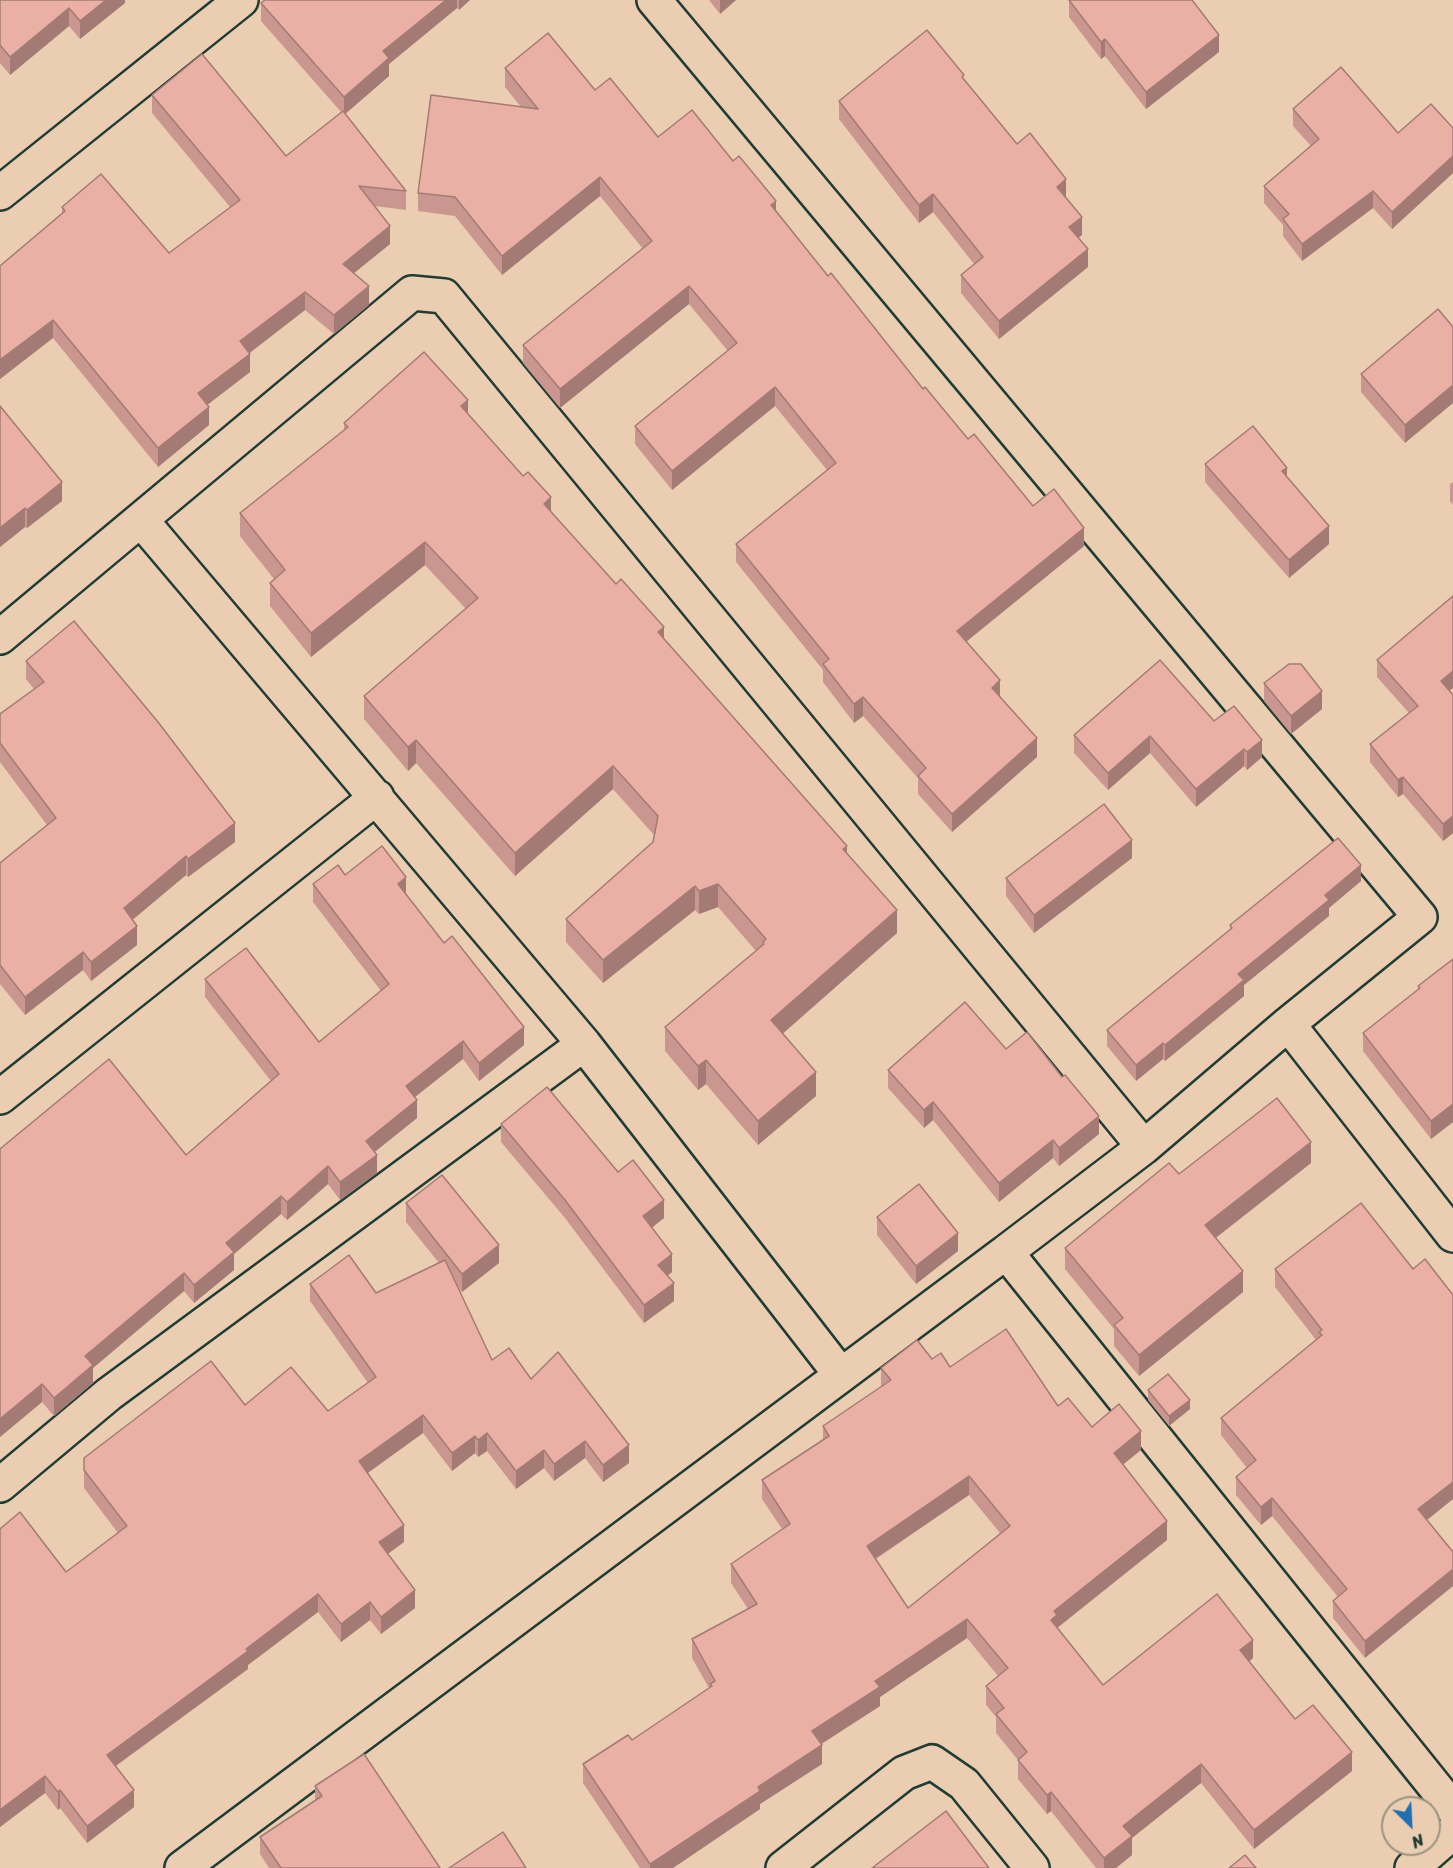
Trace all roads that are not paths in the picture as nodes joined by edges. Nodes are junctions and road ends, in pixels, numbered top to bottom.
1 (241, 0) edge
2 (654, 0) edge
3 (0, 193) edge
4 (141, 520) junction
5 (0, 637) edge
6 (377, 797) junction
7 (1288, 1024) junction
8 (584, 1044) junction
9 (0, 1097) edge
10 (1144, 1147) junction
11 (1453, 1235) edge
12 (1006, 1251) junction
13 (841, 1375) junction
14 (0, 1485) edge
15 (1453, 1809) edge
16 (1453, 1832) edge
17 (182, 1868) edge
18 (783, 1868) edge
19 (1032, 1868) edge
20 (1412, 1868) edge

1 - 3 street
2 - 7 street
4 - 5 street
4 - 6 street
4 - 10 street
6 - 8 street
6 - 9 street
7 - 10 street
7 - 11 street
8 - 13 street
8 - 14 street
10 - 12 street
12 - 13 street
12 - 15 street
13 - 17 street
16 - 20 street
18 - 19 street

